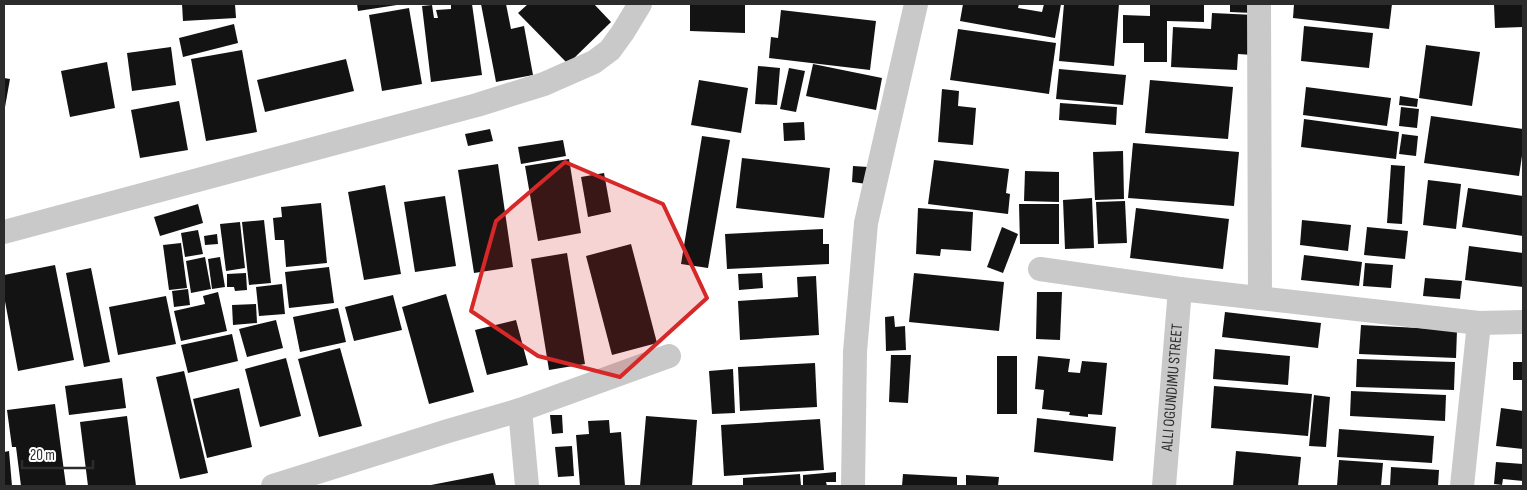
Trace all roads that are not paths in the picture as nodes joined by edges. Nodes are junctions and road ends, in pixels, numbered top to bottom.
1 (640, 4) edge
2 (916, 4) edge
3 (1258, 4) edge
4 (4, 232) edge
5 (1040, 269) dead end
6 (1180, 289) junction
7 (1260, 298) junction
8 (1523, 322) edge
9 (1479, 323) junction
10 (670, 356) dead end
11 (520, 410) junction
12 (273, 486) edge
13 (527, 486) edge
14 (853, 486) edge
15 (1164, 486) edge
16 (1462, 486) edge

1 - 4 street
2 - 14 street
3 - 7 street
5 - 6 street
6 - 7 street
6 - 15 street, ALLI OGUNDIMU STREET
7 - 9 street
8 - 9 street
9 - 16 street
10 - 11 street
11 - 12 street
11 - 13 street

